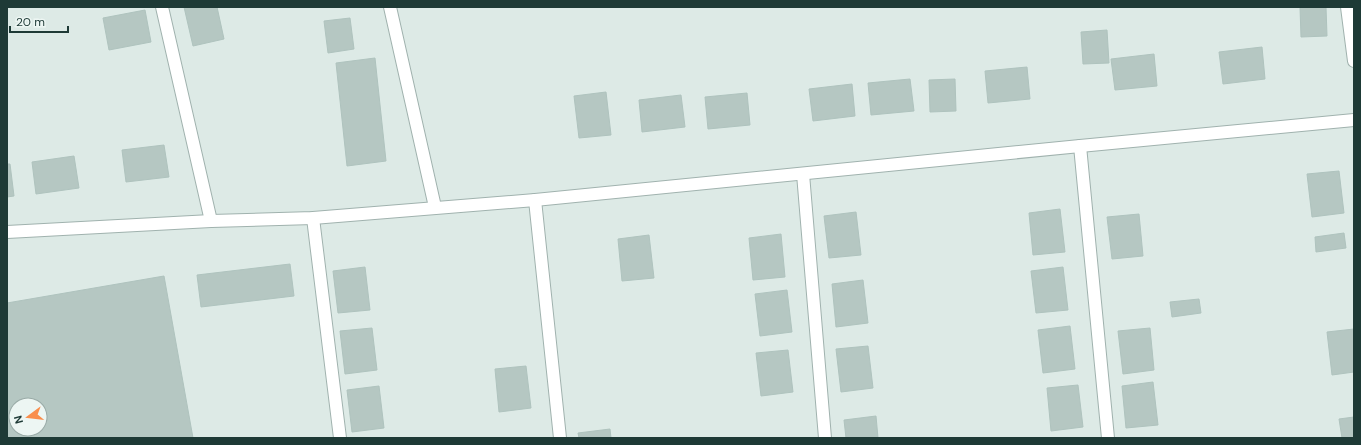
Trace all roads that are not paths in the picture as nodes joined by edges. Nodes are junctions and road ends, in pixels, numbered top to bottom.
1 (162, 7) edge
2 (390, 7) edge
3 (1347, 7) edge
4 (1354, 61) edge
5 (1354, 120) edge
6 (1080, 146) junction
7 (803, 174) junction
8 (536, 200) junction
9 (435, 207) junction
10 (313, 218) junction
11 (211, 221) junction
12 (7, 232) edge
13 (340, 438) edge
14 (560, 438) edge
15 (825, 438) edge
16 (1108, 438) edge

1 - 11 street
2 - 9 street
3 - 4 street
5 - 6 street
6 - 7 street
6 - 16 street
7 - 8 street
7 - 15 street
8 - 9 street
8 - 14 street
9 - 10 street
10 - 11 street
10 - 13 street
11 - 12 street

